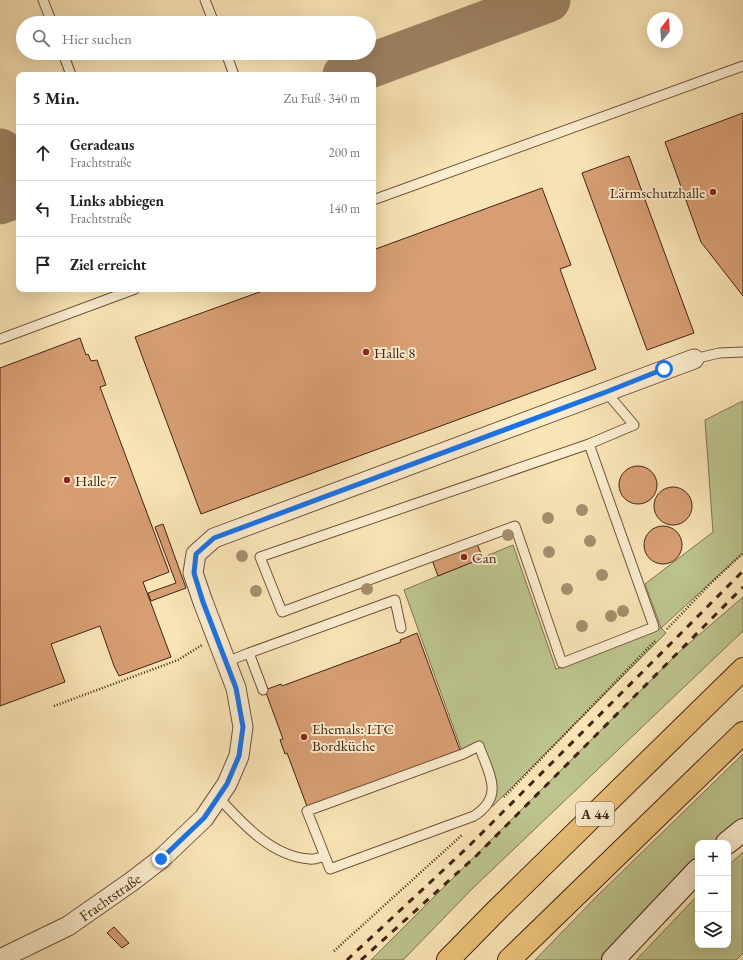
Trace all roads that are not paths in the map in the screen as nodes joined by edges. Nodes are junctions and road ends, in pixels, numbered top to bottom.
1 (43, 0) edge
2 (205, 0) edge
3 (49, 16) edge
4 (211, 16) edge
5 (66, 60) edge
6 (229, 60) edge
7 (743, 66) edge
8 (70, 72) edge
9 (233, 72) edge
10 (376, 199) edge
11 (127, 292) edge
12 (0, 339) edge
13 (743, 352) edge
14 (694, 358) joint
15 (606, 392) junction
16 (589, 444) junction
17 (401, 628) dead end
18 (249, 653) junction
19 (226, 662) junction
20 (743, 669) edge
21 (263, 690) dead end
22 (743, 732) edge
23 (218, 797) junction
24 (743, 830) edge
25 (731, 840) edge
26 (325, 856) junction
27 (695, 873) edge
28 (6, 958) edge
29 (448, 960) edge
30 (509, 960) edge
31 (613, 960) edge

1 - 3 lane
2 - 4 lane
5 - 8 lane
6 - 9 lane
7 - 10 lane
11 - 12 lane
13 - 14 lane, Frachtstraße
14 - 15 street, Frachtstraße
15 - 16 lane
15 - 19 street, Frachtstraße
16 - 16 lane
17 - 18 lane
18 - 19 lane
18 - 21 lane
19 - 23 street, Frachtstraße
20 - 29 highway, A 44
22 - 30 highway, A 44
23 - 26 lane
23 - 28 street, Frachtstraße
24 - 25 street
26 - 26 lane
27 - 31 street

